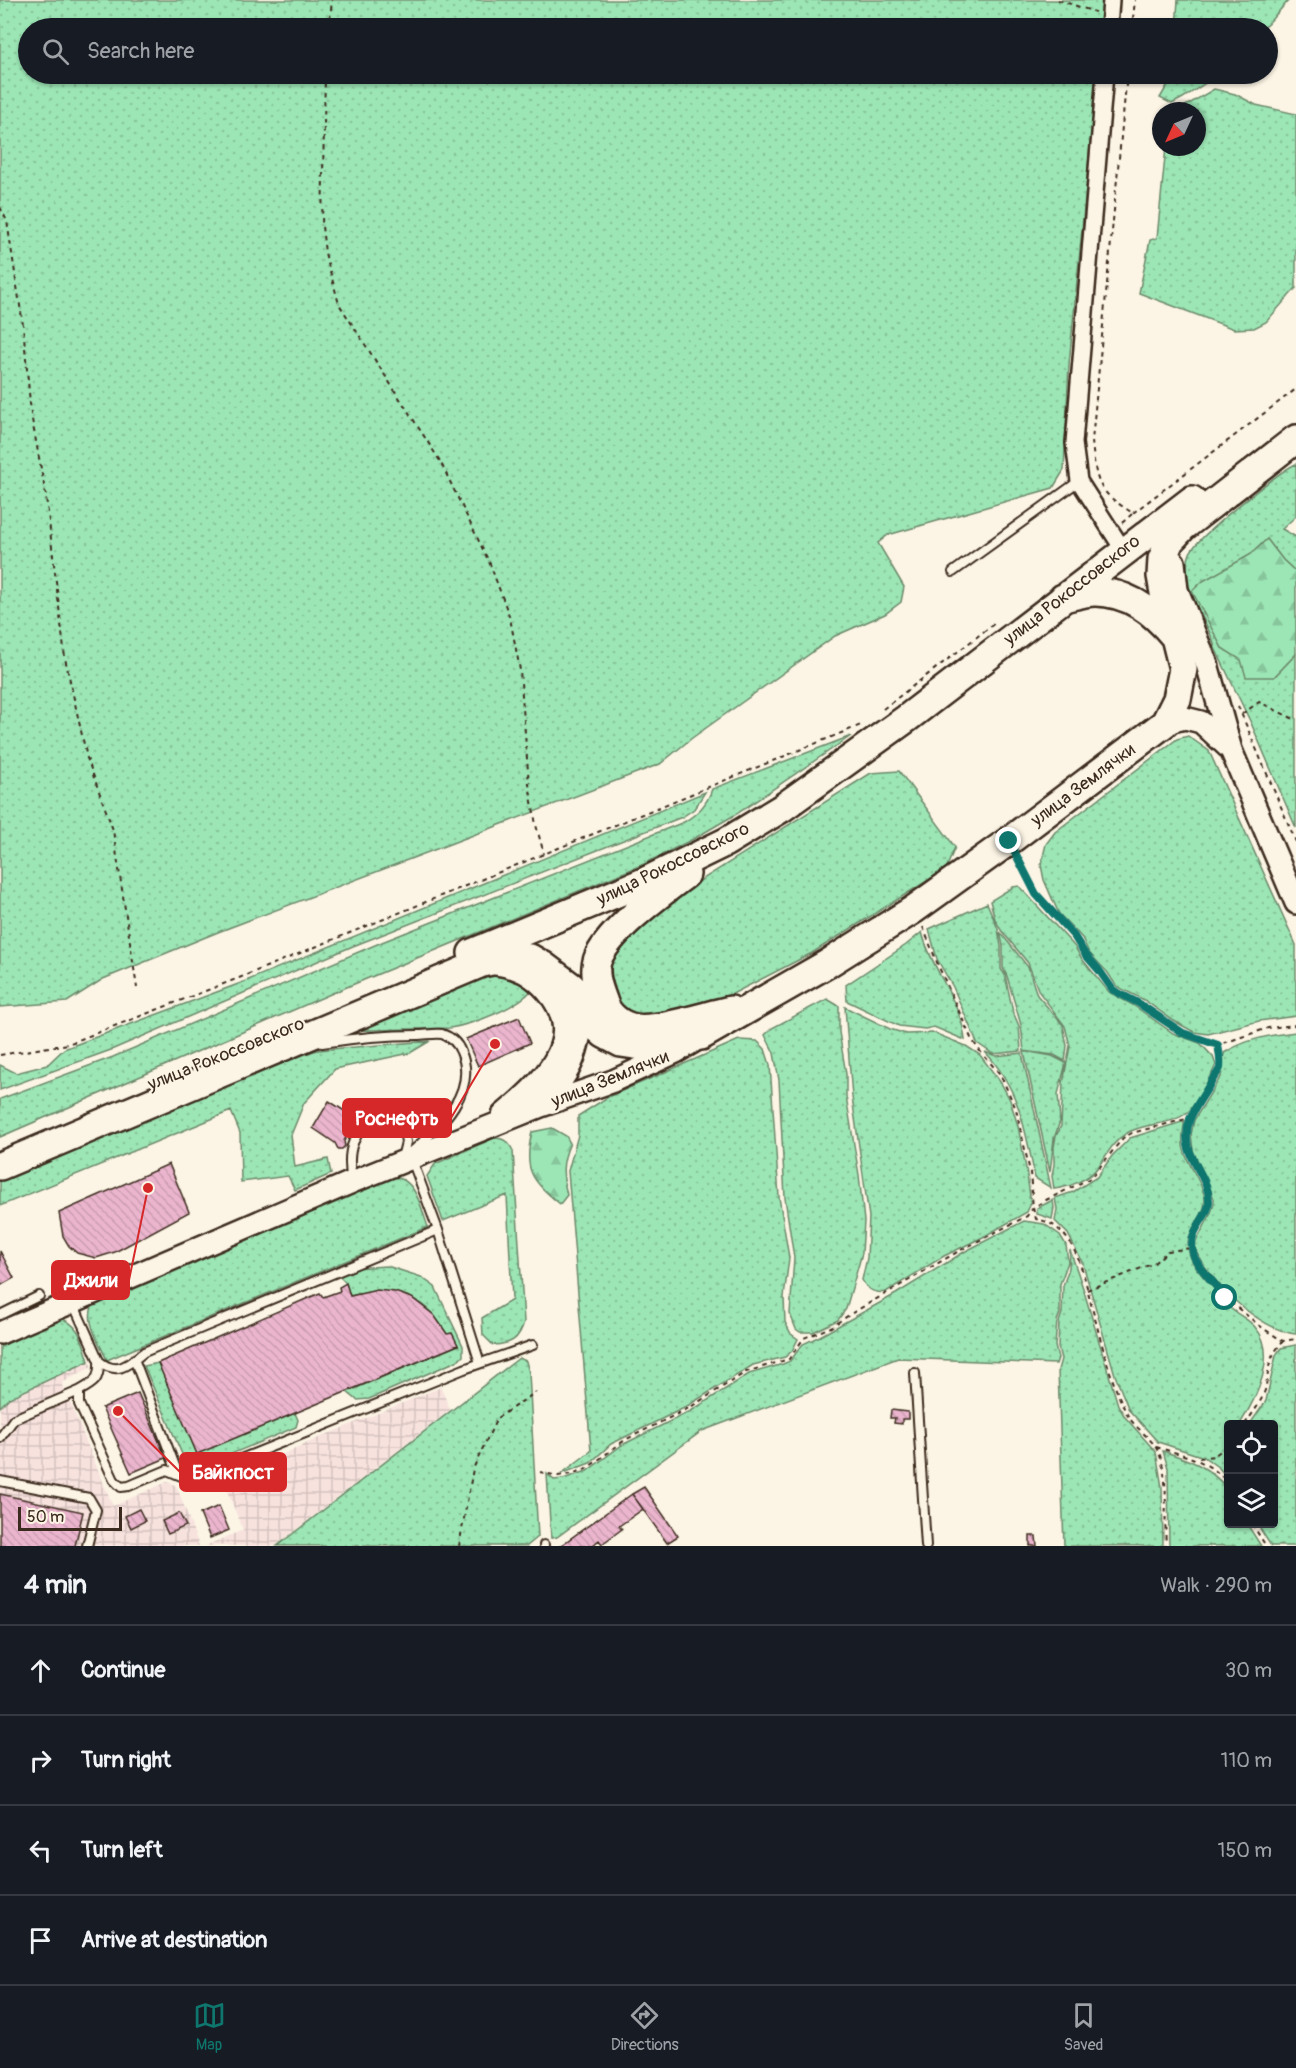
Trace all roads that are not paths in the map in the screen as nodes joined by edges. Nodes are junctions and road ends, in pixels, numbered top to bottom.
1 (1111, 0) edge
2 (1109, 18) edge
3 (1104, 84) edge
4 (1296, 421) edge
5 (1296, 440) edge
6 (1079, 481) junction
7 (1183, 527) junction
8 (1117, 542) junction
9 (953, 572) dead end
10 (1062, 598) junction
11 (1176, 639) junction
12 (1165, 723) junction
13 (1232, 750) junction
14 (726, 842) junction
15 (646, 881) junction
16 (1296, 903) edge
17 (482, 963) junction
18 (572, 987) junction
19 (753, 1005) junction
20 (583, 1016) junction
21 (702, 1036) junction
22 (279, 1049) junction
23 (541, 1106) junction
24 (486, 1129) junction
25 (0, 1148) edge
26 (406, 1160) junction
27 (0, 1166) edge
28 (352, 1182) junction
29 (438, 1230) junction
30 (39, 1296) dead end
31 (72, 1301) junction
32 (0, 1315) edge
33 (0, 1333) edge
34 (533, 1345) dead end
35 (134, 1359) junction
36 (99, 1361) junction
37 (480, 1363) junction
38 (915, 1373) dead end
39 (79, 1391) junction
40 (0, 1438) edge
41 (178, 1474) junction
42 (0, 1480) edge
43 (87, 1546) edge
44 (926, 1546) edge

1 - 2 street
3 - 6 street
4 - 8 highway, улица Рокоссовского
5 - 7 highway
6 - 8 street
6 - 9 lane
7 - 11 highway
7 - 13 main road
8 - 10 highway, улица Рокоссовского
10 - 11 highway
10 - 14 highway, улица Рокоссовского
11 - 12 highway
12 - 13 main road
12 - 19 highway, улица Землячки
13 - 16 main road
14 - 15 highway, улица Рокоссовского
14 - 19 highway
15 - 18 highway
15 - 25 highway, улица Рокоссовского
17 - 18 highway, улица Рокоссовского
17 - 22 highway, улица Рокоссовского
17 - 24 main road
18 - 20 highway
19 - 21 highway, улица Землячки
20 - 21 highway
20 - 23 main road
21 - 23 main road, улица Землячки
22 - 26 lane
22 - 27 highway, улица Рокоссовского
23 - 24 main road, улица Землячки
24 - 26 main road, улица Землячки
26 - 28 main road, улица Землячки
26 - 28 lane
26 - 29 lane
28 - 31 main road, улица Землячки
29 - 35 lane
29 - 37 lane
30 - 32 lane
31 - 33 main road, улица Землячки
31 - 36 lane
34 - 37 lane
35 - 36 lane
35 - 41 lane
36 - 39 lane
37 - 41 lane
38 - 44 lane
39 - 40 lane
39 - 41 lane
42 - 43 lane

